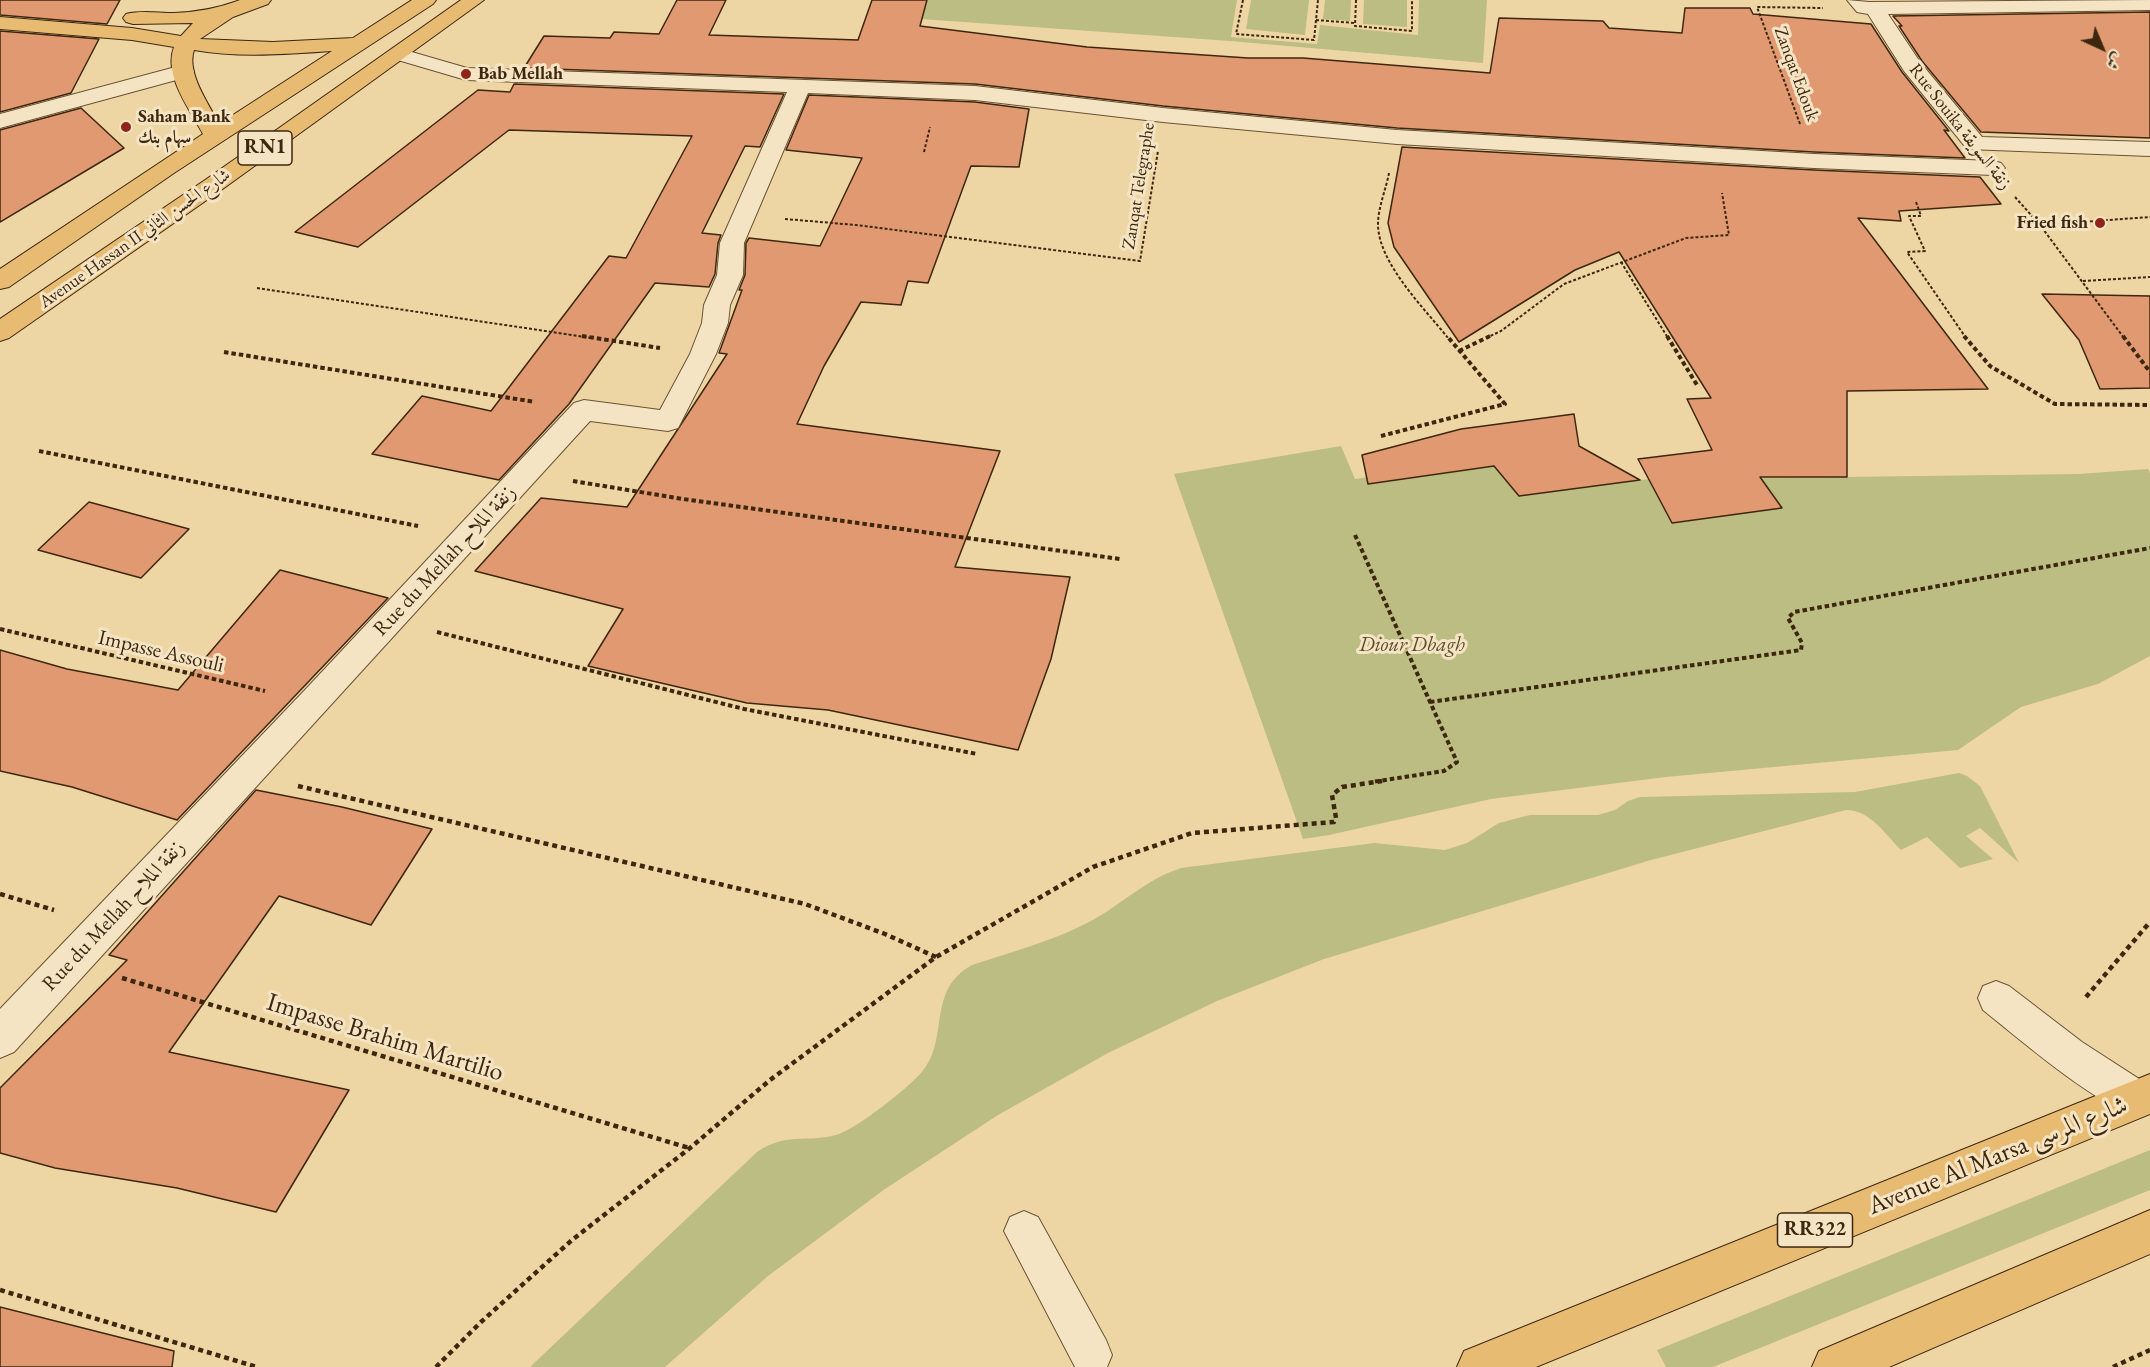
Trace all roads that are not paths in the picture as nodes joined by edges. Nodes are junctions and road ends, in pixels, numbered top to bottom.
1 (261, 0) edge
2 (426, 0) edge
3 (449, 0) edge
4 (474, 0) edge
5 (2150, 4) edge
6 (0, 6) edge
7 (1865, 6) edge
8 (223, 14) junction
9 (0, 23) edge
10 (186, 44) junction
11 (359, 44) junction
12 (398, 54) junction
13 (183, 71) junction
14 (800, 87) junction
15 (0, 121) edge
16 (215, 136) junction
17 (2150, 149) edge
18 (1993, 168) road end
19 (0, 281) edge
20 (0, 332) edge
21 (1996, 998) dead end
22 (0, 1038) edge
23 (2144, 1097) edge
24 (1024, 1231) dead end
25 (2150, 1232) edge
26 (1091, 1355) dead end
27 (1480, 1367) edge
28 (1835, 1367) edge

1 - 8 main road
2 - 11 main road, Avenue Hassan II شارع الحسن الثاني / RN1
3 - 11 main road
4 - 12 main road, Avenue Hassan II شارع الحسن الثاني / RN1
5 - 7 street
6 - 8 main road
7 - 17 street, Rue Souika زنقة السويقة
8 - 10 main road
9 - 10 main road
10 - 11 main road
10 - 13 main road
11 - 16 main road, Avenue Hassan II شارع الحسن الثاني / RN1
12 - 14 street
12 - 20 main road, Avenue Hassan II شارع الحسن الثاني / RN1
13 - 15 street
13 - 16 main road
14 - 18 street
14 - 22 street, Rue du Mellah زنقة الملاح
16 - 19 main road, Avenue Hassan II شارع الحسن الثاني / RN1
21 - 23 lane
23 - 27 main road, Avenue Al Marsa شارع المرسى / RR322
24 - 26 lane
25 - 28 main road

